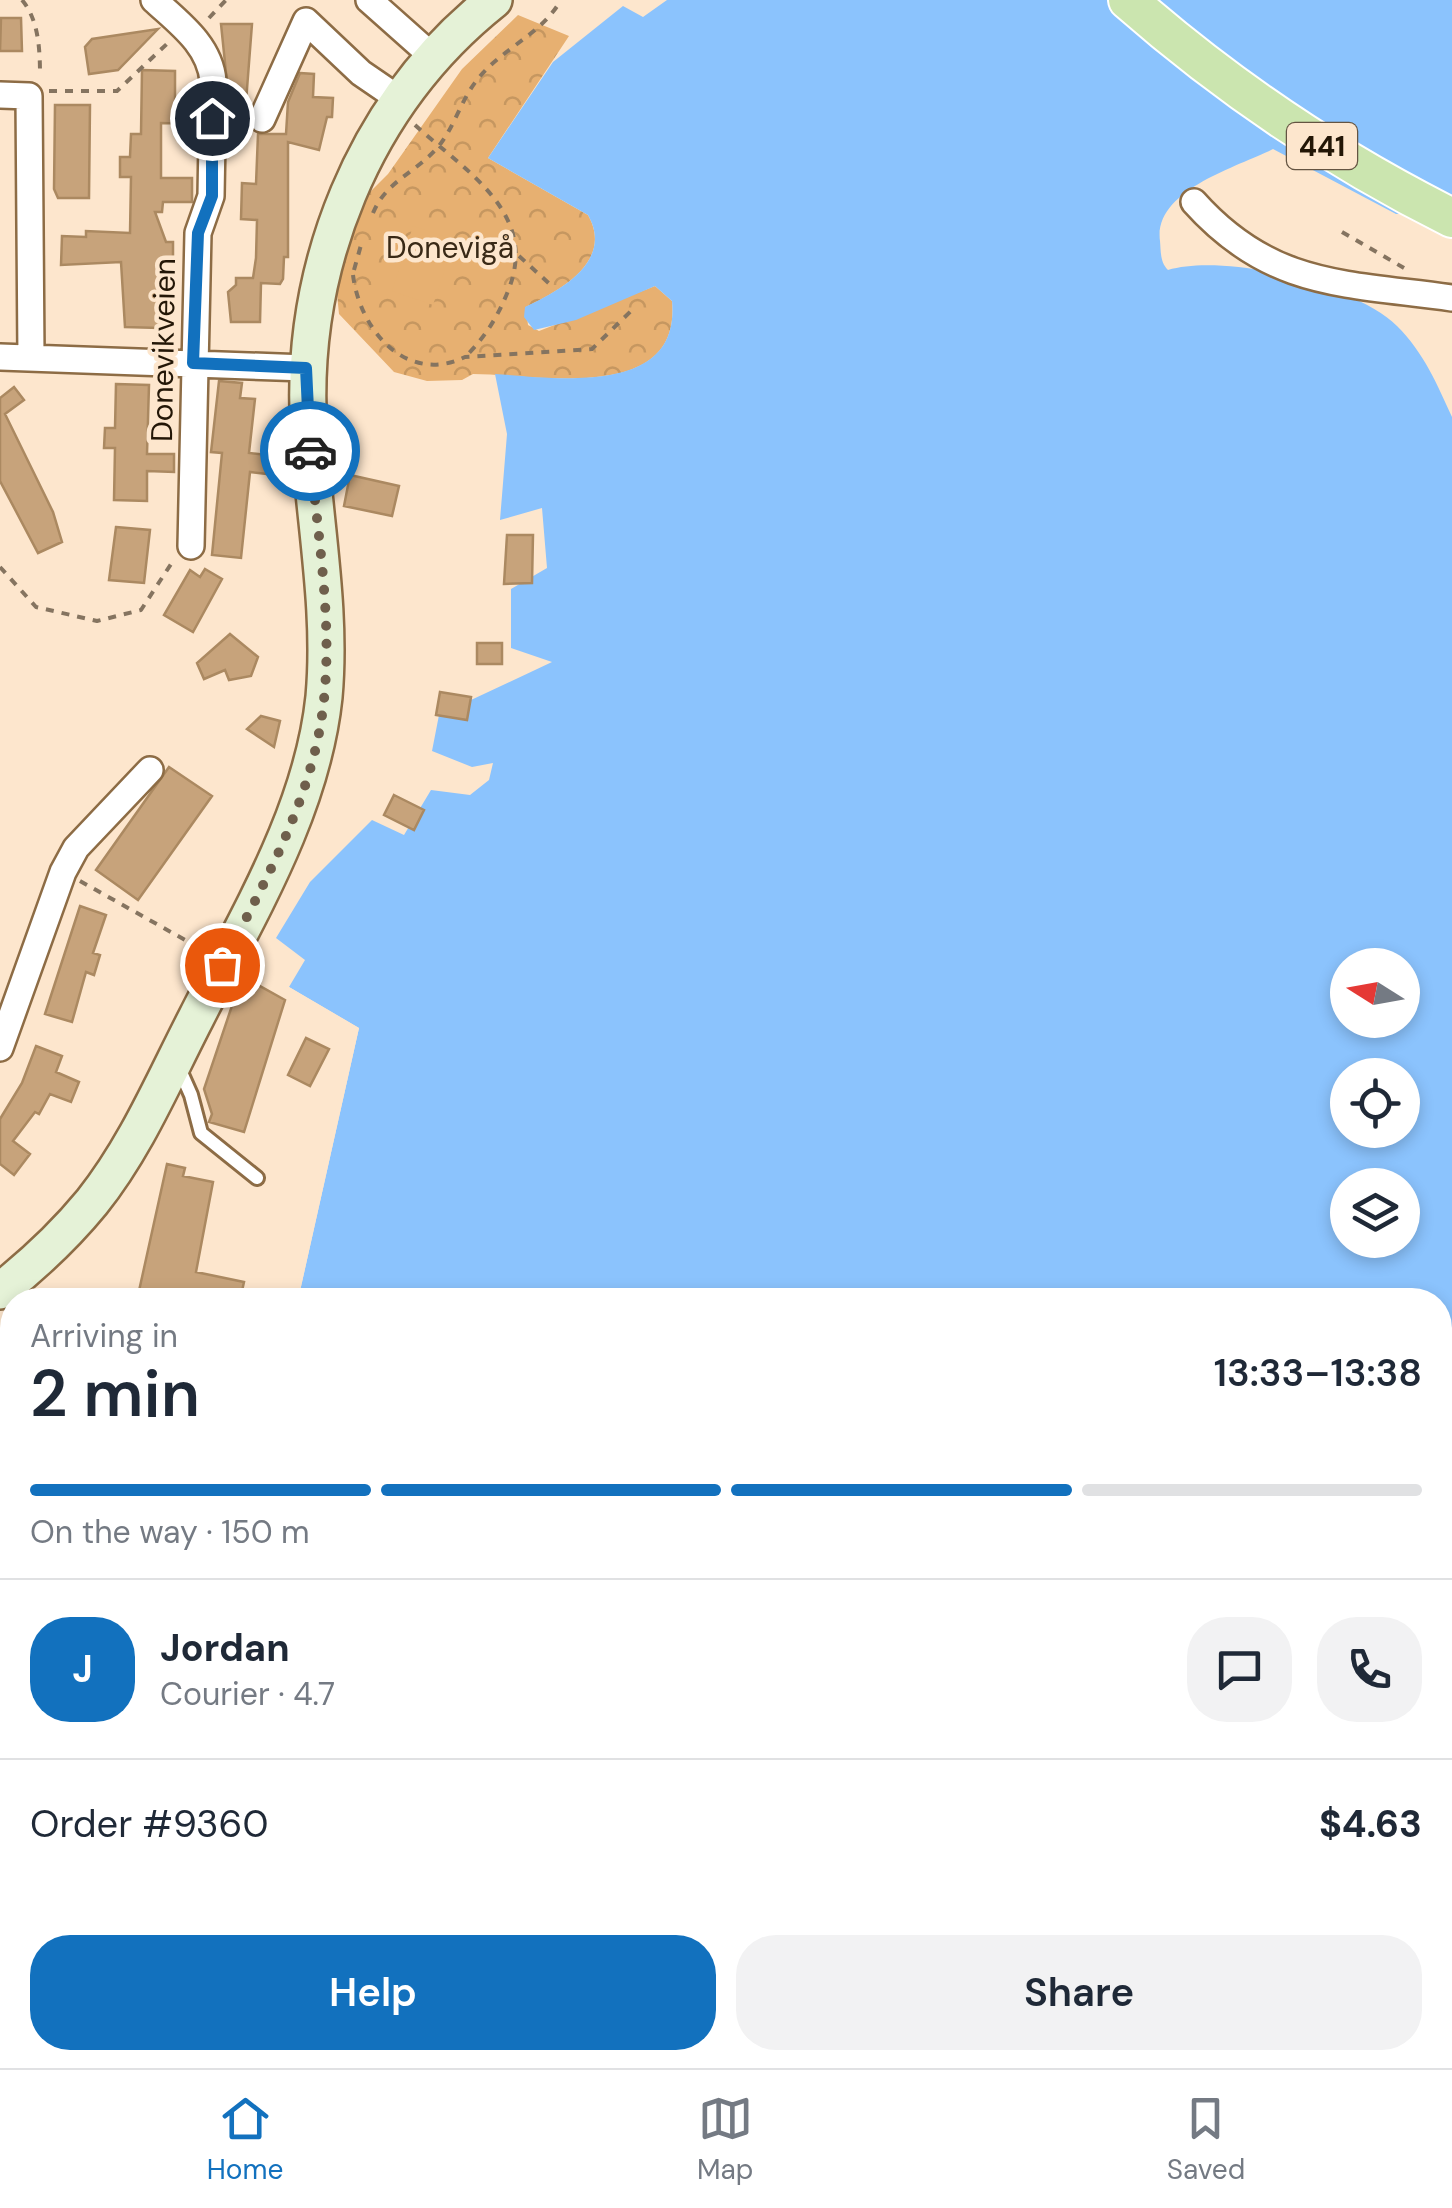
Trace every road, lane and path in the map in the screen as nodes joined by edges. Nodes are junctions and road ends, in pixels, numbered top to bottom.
1 (22, 0) edge
2 (154, 0) edge
3 (369, 0) edge
4 (494, 0) edge
5 (561, 0) edge
6 (1128, 0) edge
7 (183, 28) junction
8 (432, 56) junction
9 (0, 95) edge
10 (402, 107) junction
11 (262, 119) dead end
12 (439, 147) junction
13 (1194, 202) dead end
14 (1452, 218) edge
15 (367, 226) dead end
16 (1342, 232) dead end
17 (362, 242) dead end
18 (519, 256) junction
19 (1405, 268) dead end
20 (346, 270) dead end
21 (352, 274) junction
22 (554, 288) dead end
23 (1452, 298) edge
24 (632, 310) dead end
25 (0, 356) edge
26 (31, 357) junction
27 (466, 357) junction
28 (193, 363) junction
29 (306, 368) junction
30 (192, 539) joint
31 (0, 567) edge
32 (150, 770) dead end
33 (63, 872) junction
34 (203, 950) dead end
35 (0, 1048) edge
36 (173, 1063) junction
37 (257, 1178) dead end
38 (3, 1288) edge

1 - 7 path
2 - 7 street, Donevikveien
3 - 8 street
4 - 8 main road
5 - 12 path
6 - 14 main road, 441
7 - 28 street, Donevikveien
8 - 10 main road
9 - 26 street
10 - 11 street
10 - 12 path
10 - 29 main road
12 - 15 path
12 - 18 path
13 - 23 street
16 - 19 path
17 - 21 path
18 - 22 path
18 - 27 path
20 - 21 path
21 - 27 path
24 - 27 path
25 - 26 street
26 - 28 street
28 - 29 street
28 - 30 street, Donevikveien
29 - 36 main road
30 - 31 path
32 - 33 street
33 - 34 path
33 - 35 street
36 - 37 lane
36 - 38 main road

